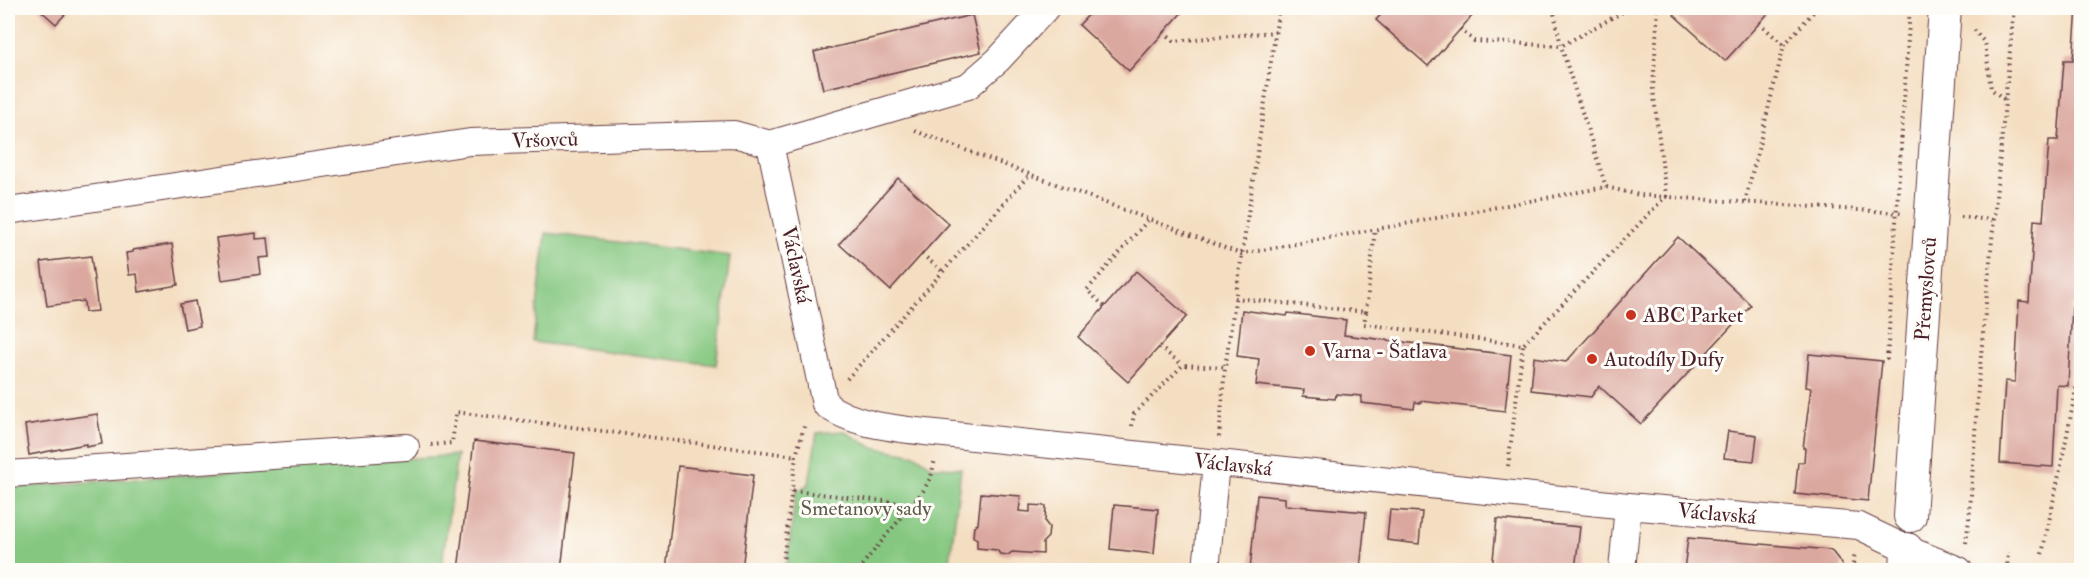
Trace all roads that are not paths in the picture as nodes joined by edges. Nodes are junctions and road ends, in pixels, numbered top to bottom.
1 (1046, 8) edge
2 (1958, 16) edge
3 (770, 144) junction
4 (8, 211) edge
5 (406, 447) road end
6 (1216, 463) junction
7 (8, 474) edge
8 (1628, 506) junction
9 (1910, 516) joint
10 (1906, 560) edge
11 (1962, 561) edge
12 (1206, 570) edge
13 (1622, 570) edge

1 - 3 street
2 - 9 street, Přemyslovců
3 - 4 street, Vršovců
3 - 6 street, Václavská
5 - 7 street
6 - 8 street, Václavská
6 - 12 street
8 - 10 street, Václavská
8 - 13 street
9 - 10 street, Přemyslovců
10 - 11 street, Václavská

